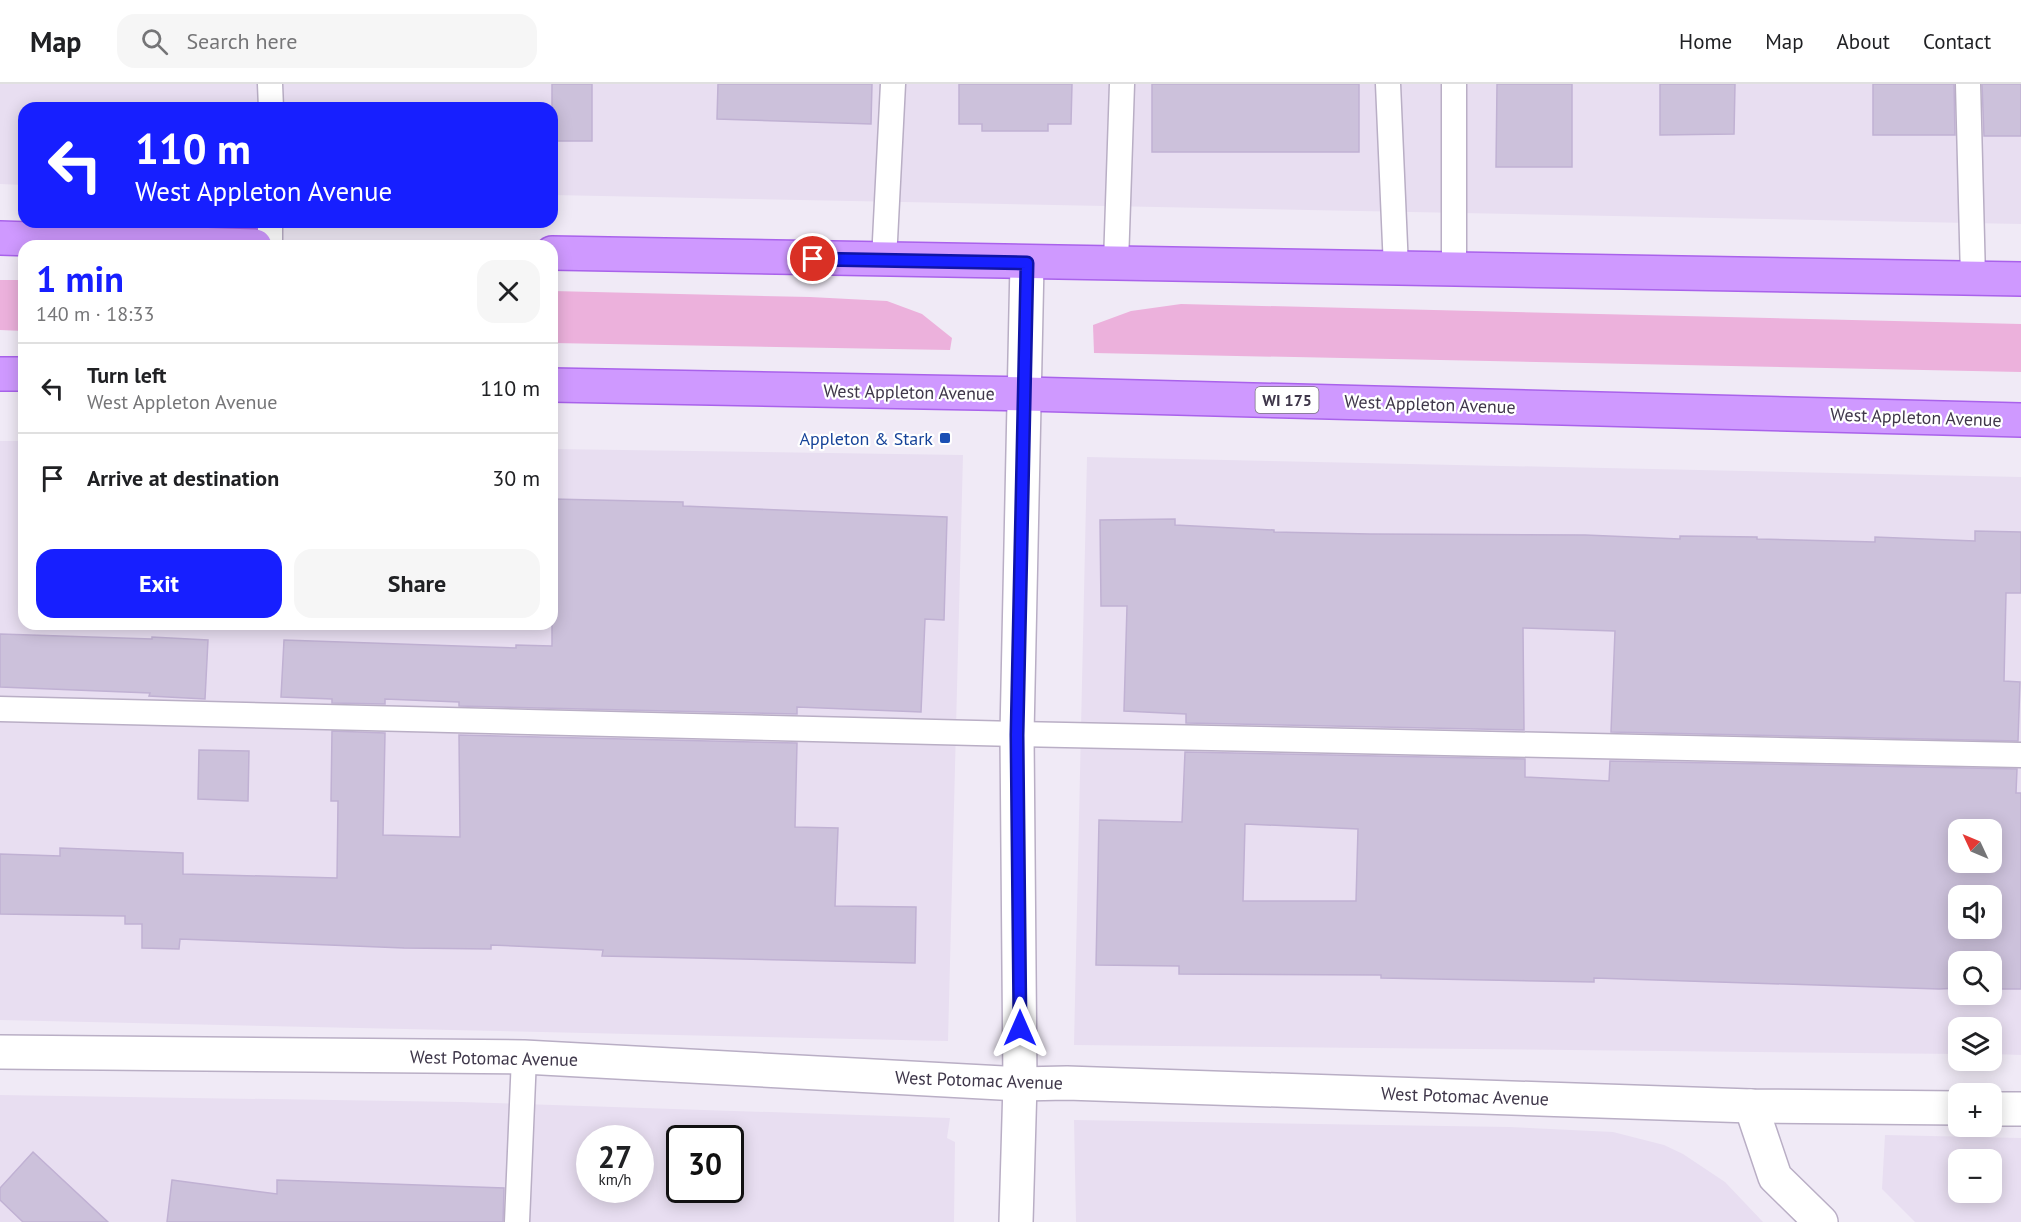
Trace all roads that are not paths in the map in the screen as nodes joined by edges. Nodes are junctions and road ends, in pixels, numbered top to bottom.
1 (270, 84) edge
2 (893, 84) edge
3 (1122, 84) edge
4 (1388, 84) edge
5 (1455, 84) edge
6 (1968, 84) edge
7 (271, 102) edge
8 (0, 238) edge
9 (64, 240) edge
10 (558, 253) edge
11 (884, 260) junction
12 (1027, 263) junction
13 (1116, 263) junction
14 (1396, 268) junction
15 (1454, 269) junction
16 (1972, 278) junction
17 (2021, 279) edge
18 (0, 374) edge
19 (18, 374) edge
20 (558, 385) edge
21 (1026, 394) junction
22 (2021, 420) edge
23 (0, 709) edge
24 (1017, 735) junction
25 (2021, 755) edge
26 (0, 1052) edge
27 (525, 1057) junction
28 (1020, 1084) junction
29 (1751, 1106) junction
30 (1948, 1108) edge
31 (2002, 1108) edge
32 (2021, 1109) edge
33 (517, 1222) edge
34 (1016, 1222) edge
35 (1821, 1222) edge

1 - 7 lane
2 - 11 lane
3 - 13 lane
4 - 14 lane
5 - 15 lane
6 - 16 lane
8 - 9 main road
10 - 11 main road
11 - 12 main road
12 - 13 main road
12 - 21 street
13 - 14 main road
14 - 15 main road
15 - 16 main road
16 - 17 main road
18 - 19 main road
20 - 21 main road, West Appleton Avenue / WI 175
21 - 22 main road, West Appleton Avenue / WI 175
21 - 24 street
23 - 24 lane
24 - 25 lane
24 - 28 street
26 - 27 street, West Potomac Avenue
27 - 28 street, West Potomac Avenue
27 - 33 lane
28 - 29 street, West Potomac Avenue
28 - 34 street
29 - 30 street, West Potomac Avenue
29 - 35 street
31 - 32 street

